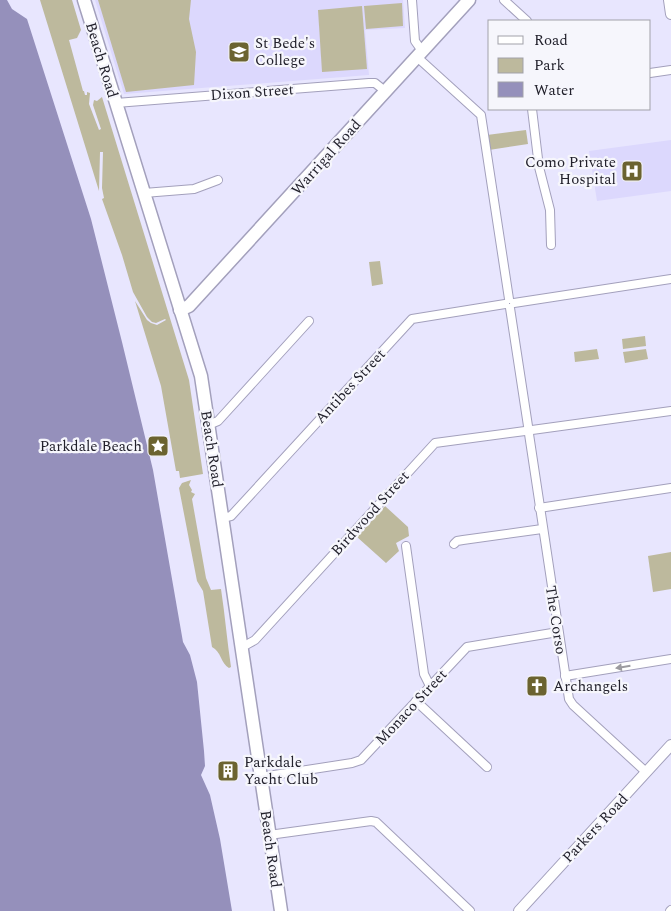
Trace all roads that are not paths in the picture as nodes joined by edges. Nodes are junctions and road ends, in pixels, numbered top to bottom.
1 (84, 0) edge
2 (412, 0) edge
3 (469, 0) edge
4 (504, 0) edge
5 (669, 0) edge
6 (671, 14) edge
7 (526, 20) edge
8 (420, 54) junction
9 (671, 70) edge
10 (651, 73) edge
11 (386, 92) junction
12 (116, 103) junction
13 (532, 110) edge
14 (218, 180) dead end
15 (144, 193) junction
16 (552, 245) dead end
17 (671, 279) edge
18 (509, 303) junction
19 (180, 310) junction
20 (309, 321) dead end
21 (671, 410) edge
22 (208, 425) junction
23 (528, 430) junction
24 (671, 488) edge
25 (539, 508) junction
26 (222, 518) junction
27 (542, 528) junction
28 (454, 544) dead end
29 (406, 546) dead end
30 (558, 632) junction
31 (242, 646) junction
32 (671, 660) edge
33 (564, 676) junction
34 (430, 686) junction
35 (416, 701) junction
36 (671, 745) edge
37 (487, 767) dead end
38 (646, 772) junction
39 (261, 778) junction
40 (269, 835) junction
41 (280, 911) edge
42 (470, 911) edge
43 (519, 911) edge

1 - 12 main road, Beach Road
2 - 8 street
3 - 8 main road, Warrigal Road
4 - 7 street
5 - 6 street
8 - 11 main road, Warrigal Road
8 - 18 street, The Corso
9 - 10 street
11 - 12 street, Dixon Street
11 - 19 main road, Warrigal Road
12 - 15 main road, Beach Road
13 - 16 street
14 - 15 street
15 - 19 main road, Beach Road
17 - 18 street, Antibes Street
18 - 23 street, The Corso
18 - 26 street, Antibes Street
19 - 22 main road, Beach Road
20 - 22 street
21 - 23 street, Birdwood Street
22 - 26 main road, Beach Road
23 - 25 street, The Corso
23 - 31 street, Birdwood Street
24 - 25 street
25 - 27 street, The Corso
26 - 31 main road, Beach Road
27 - 28 street
27 - 30 street, The Corso
29 - 34 street
30 - 33 street, The Corso
30 - 34 street, Monaco Street
31 - 39 main road, Beach Road
32 -> 33 street
33 - 38 street, The Corso
34 - 35 street, Monaco Street
35 - 37 street
35 - 39 street, Monaco Street
36 - 38 street, Parkers Road
38 - 43 street, Parkers Road
39 - 40 main road, Beach Road
40 - 41 main road, Beach Road
40 - 42 street

